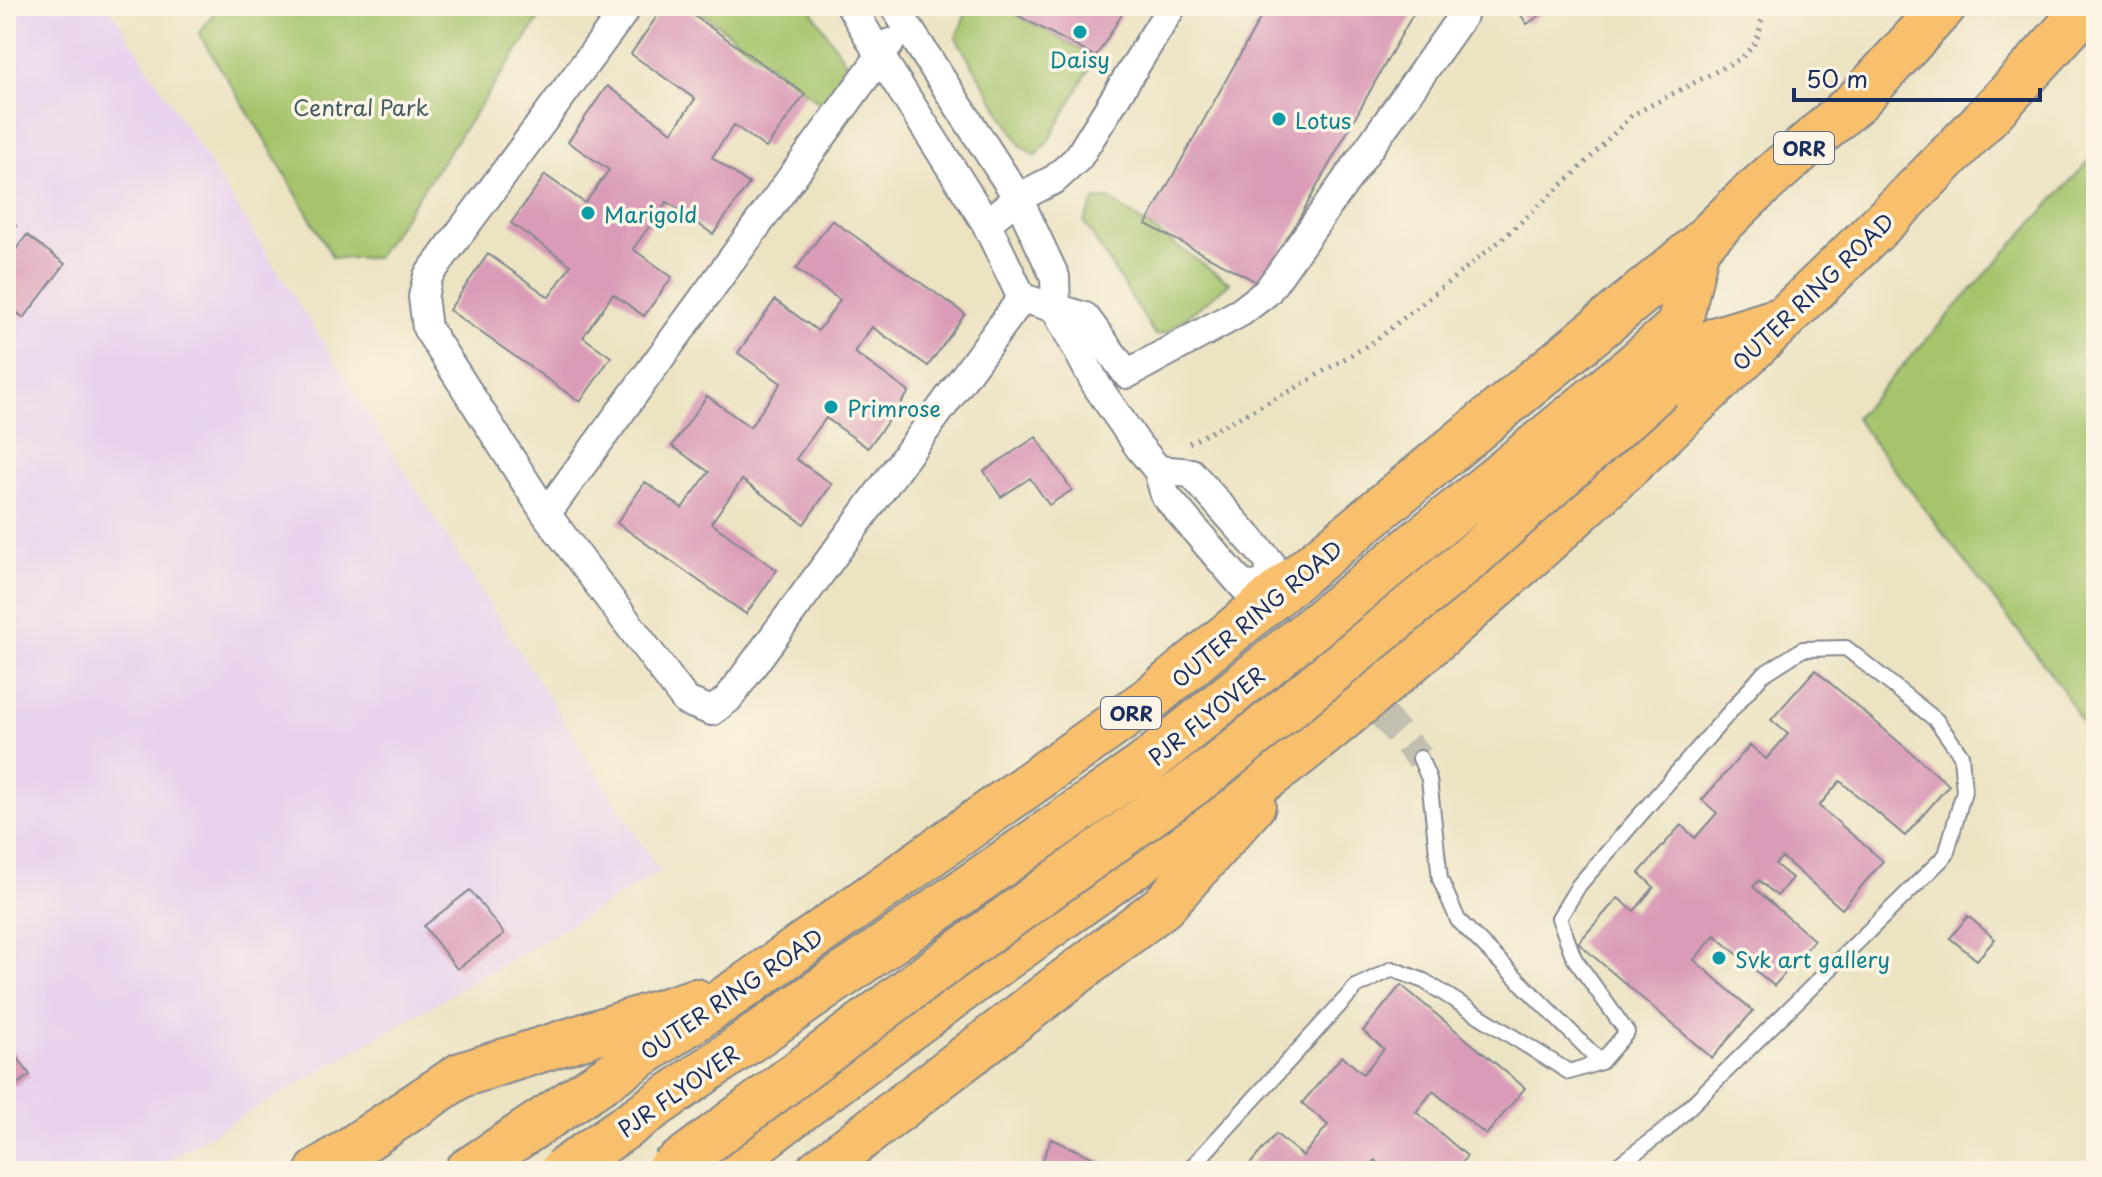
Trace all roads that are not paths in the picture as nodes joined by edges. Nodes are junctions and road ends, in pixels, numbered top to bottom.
1 (628, 6) edge
2 (851, 6) edge
3 (1172, 6) edge
4 (1465, 6) edge
5 (1944, 6) edge
6 (2088, 6) edge
7 (905, 12) edge
8 (880, 56) junction
9 (1018, 198) junction
10 (986, 223) junction
11 (1697, 247) junction
12 (1022, 298) junction
13 (1056, 310) junction
14 (1786, 318) junction
15 (1648, 376) junction
16 (1158, 470) road end
17 (546, 514) junction
18 (1297, 755) junction
19 (1420, 758) tunnel mouth
20 (749, 983) junction
21 (1601, 1062) junction
22 (318, 1171) edge
23 (467, 1171) edge
24 (562, 1171) edge
25 (668, 1171) edge
26 (720, 1171) edge
27 (818, 1171) edge
28 (1188, 1171) edge
29 (1610, 1171) edge

1 - 17 street
2 - 8 street
3 - 9 street
4 - 13 street
5 - 11 highway, OUTER RING ROAD / ORR
6 - 14 highway, OUTER RING ROAD
7 - 8 street
7 - 9 street
8 - 10 street
8 - 17 street
9 - 10 street
9 - 13 street
10 - 12 street
11 - 15 highway, PJR FLYOVER
11 - 20 highway, OUTER RING ROAD / ORR
12 - 13 street
12 - 17 street
13 - 16 street
14 - 15 highway, PJR FLYOVER
14 - 18 highway, OUTER RING ROAD
15 - 24 highway, PJR FLYOVER, bridge
15 - 25 highway, PJR FLYOVER, bridge
18 - 26 highway, OUTER RING ROAD
18 - 27 highway
19 - 21 lane
20 - 22 highway
20 - 23 highway, OUTER RING ROAD / ORR
21 - 28 lane
21 - 29 lane

